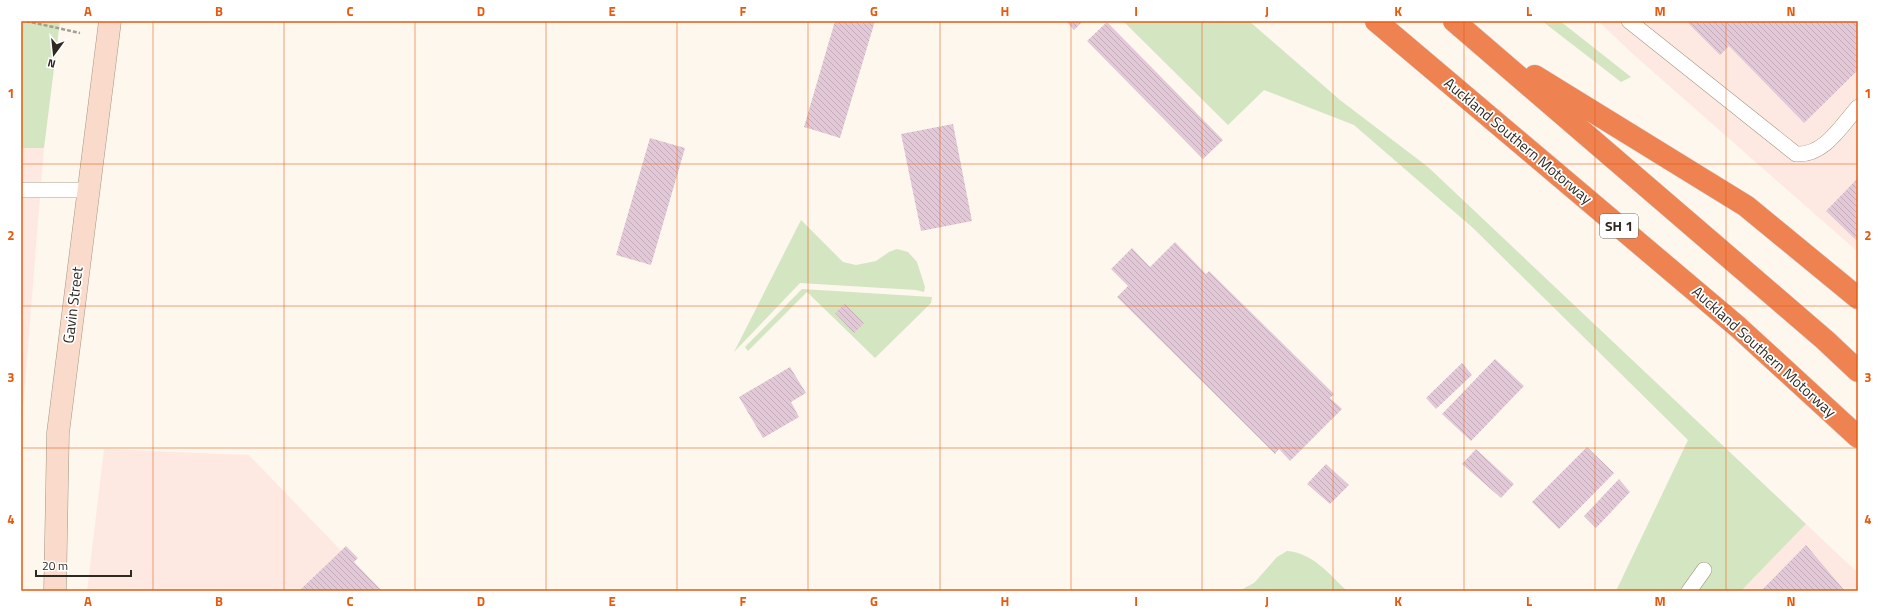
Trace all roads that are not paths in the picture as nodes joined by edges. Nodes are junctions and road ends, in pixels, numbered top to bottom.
1 (1376, 21) edge
2 (1454, 21) edge
3 (1629, 21) edge
4 (109, 30) edge
5 (1478, 41) junction
6 (1858, 107) edge
7 (21, 190) edge
8 (88, 190) junction
9 (1858, 298) edge
10 (1858, 371) edge
11 (1858, 437) edge
12 (1704, 570) dead end
13 (55, 591) edge
14 (1689, 591) edge

1 - 11 highway, Auckland Southern Motorway / SH 1
2 - 5 highway
3 - 6 lane
4 - 8 street, Gavin Street
5 - 9 highway
5 - 10 highway
7 - 8 lane
8 - 13 street, Gavin Street
12 - 14 lane

